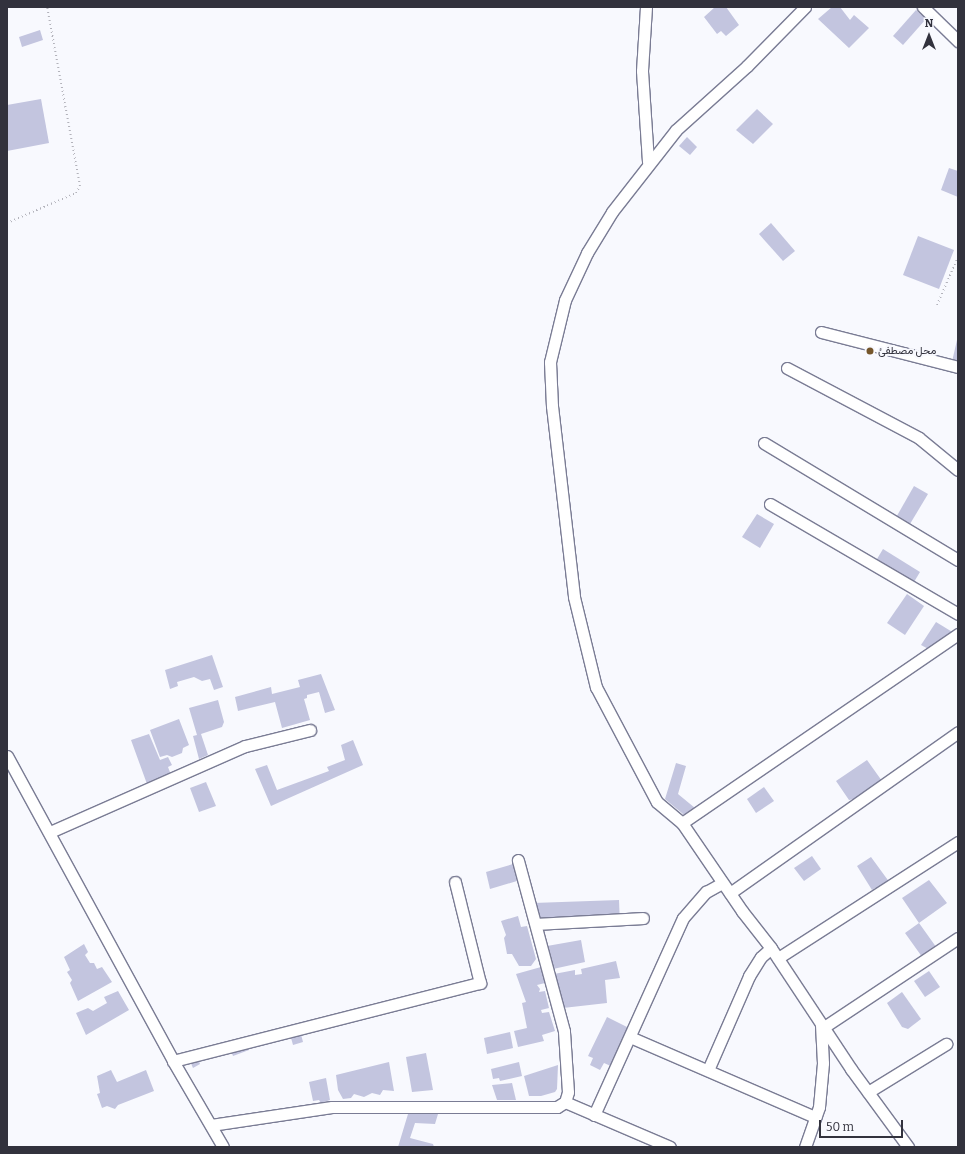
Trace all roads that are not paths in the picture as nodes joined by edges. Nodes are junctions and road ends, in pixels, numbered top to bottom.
1 (646, 7) edge
2 (805, 7) edge
3 (923, 7) edge
4 (958, 41) edge
5 (648, 162) junction
6 (821, 332) dead end
7 (958, 366) edge
8 (788, 368) dead end
9 (764, 444) dead end
10 (958, 470) edge
11 (770, 504) dead end
12 (958, 560) edge
13 (958, 614) edge
14 (958, 634) edge
15 (310, 730) dead end
16 (958, 732) edge
17 (7, 756) edge
18 (682, 822) junction
19 (50, 832) junction
20 (958, 842) edge
21 (518, 860) dead end
22 (455, 882) dead end
23 (722, 883) junction
24 (730, 893) junction
25 (643, 918) dead end
26 (536, 924) junction
27 (958, 938) edge
28 (771, 948) junction
29 (778, 958) junction
30 (823, 1025) junction
31 (630, 1036) junction
32 (946, 1044) dead end
33 (173, 1061) junction
34 (708, 1070) junction
35 (868, 1092) junction
36 (565, 1102) junction
37 (594, 1115) junction
38 (816, 1117) junction
39 (211, 1125) junction
40 (223, 1147) edge
41 (670, 1147) edge
42 (806, 1147) edge
43 (908, 1147) edge

1 - 5 street
2 - 5 street
3 - 4 street
5 - 18 street
6 - 7 street
8 - 10 street
9 - 12 street
11 - 13 street
14 - 18 street
15 - 19 street
16 - 24 street
17 - 19 street
18 - 23 street
19 - 33 street
20 - 29 street
21 - 26 street
22 - 33 street
23 - 24 street
23 - 31 street
24 - 28 street
25 - 26 street
26 - 36 street
27 - 30 street
28 - 29 street
28 - 34 street
29 - 30 street
30 - 35 street
30 - 38 street
31 - 34 street
31 - 37 street
32 - 35 street
33 - 39 street
34 - 38 street
35 - 43 street
36 - 37 street
36 - 39 street
37 - 41 street
38 - 42 street
39 - 40 street

